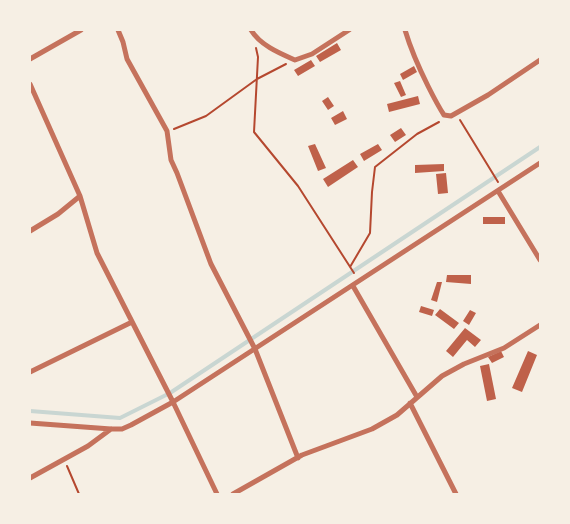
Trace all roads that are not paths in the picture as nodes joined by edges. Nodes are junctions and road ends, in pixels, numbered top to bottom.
1 (81, 30) edge
2 (118, 30) edge
3 (349, 30) edge
4 (406, 30) edge
5 (252, 32) edge
6 (30, 59) edge
7 (540, 60) edge
8 (30, 84) edge
9 (540, 164) edge
10 (498, 191) junction
11 (80, 196) junction
12 (30, 231) edge
13 (540, 260) edge
14 (353, 286) junction
15 (132, 322) junction
16 (540, 325) edge
17 (255, 349) junction
18 (30, 372) edge
19 (417, 397) junction
20 (173, 402) junction
21 (410, 403) junction
22 (30, 423) edge
23 (111, 429) junction
24 (298, 458) junction
25 (30, 478) edge
26 (217, 494) edge
27 (233, 494) edge
28 (456, 494) edge

1 - 6 street
2 - 17 street
3 - 5 street
4 - 7 street
8 - 11 street
9 - 10 street
10 - 13 street
10 - 14 street
11 - 12 street
11 - 15 street
14 - 17 street
14 - 19 street
15 - 18 street
15 - 20 street
16 - 19 street
17 - 20 street
17 - 24 street
19 - 21 street
20 - 23 street
20 - 26 street
21 - 24 street
21 - 28 street
22 - 23 street
23 - 25 street
24 - 27 street

